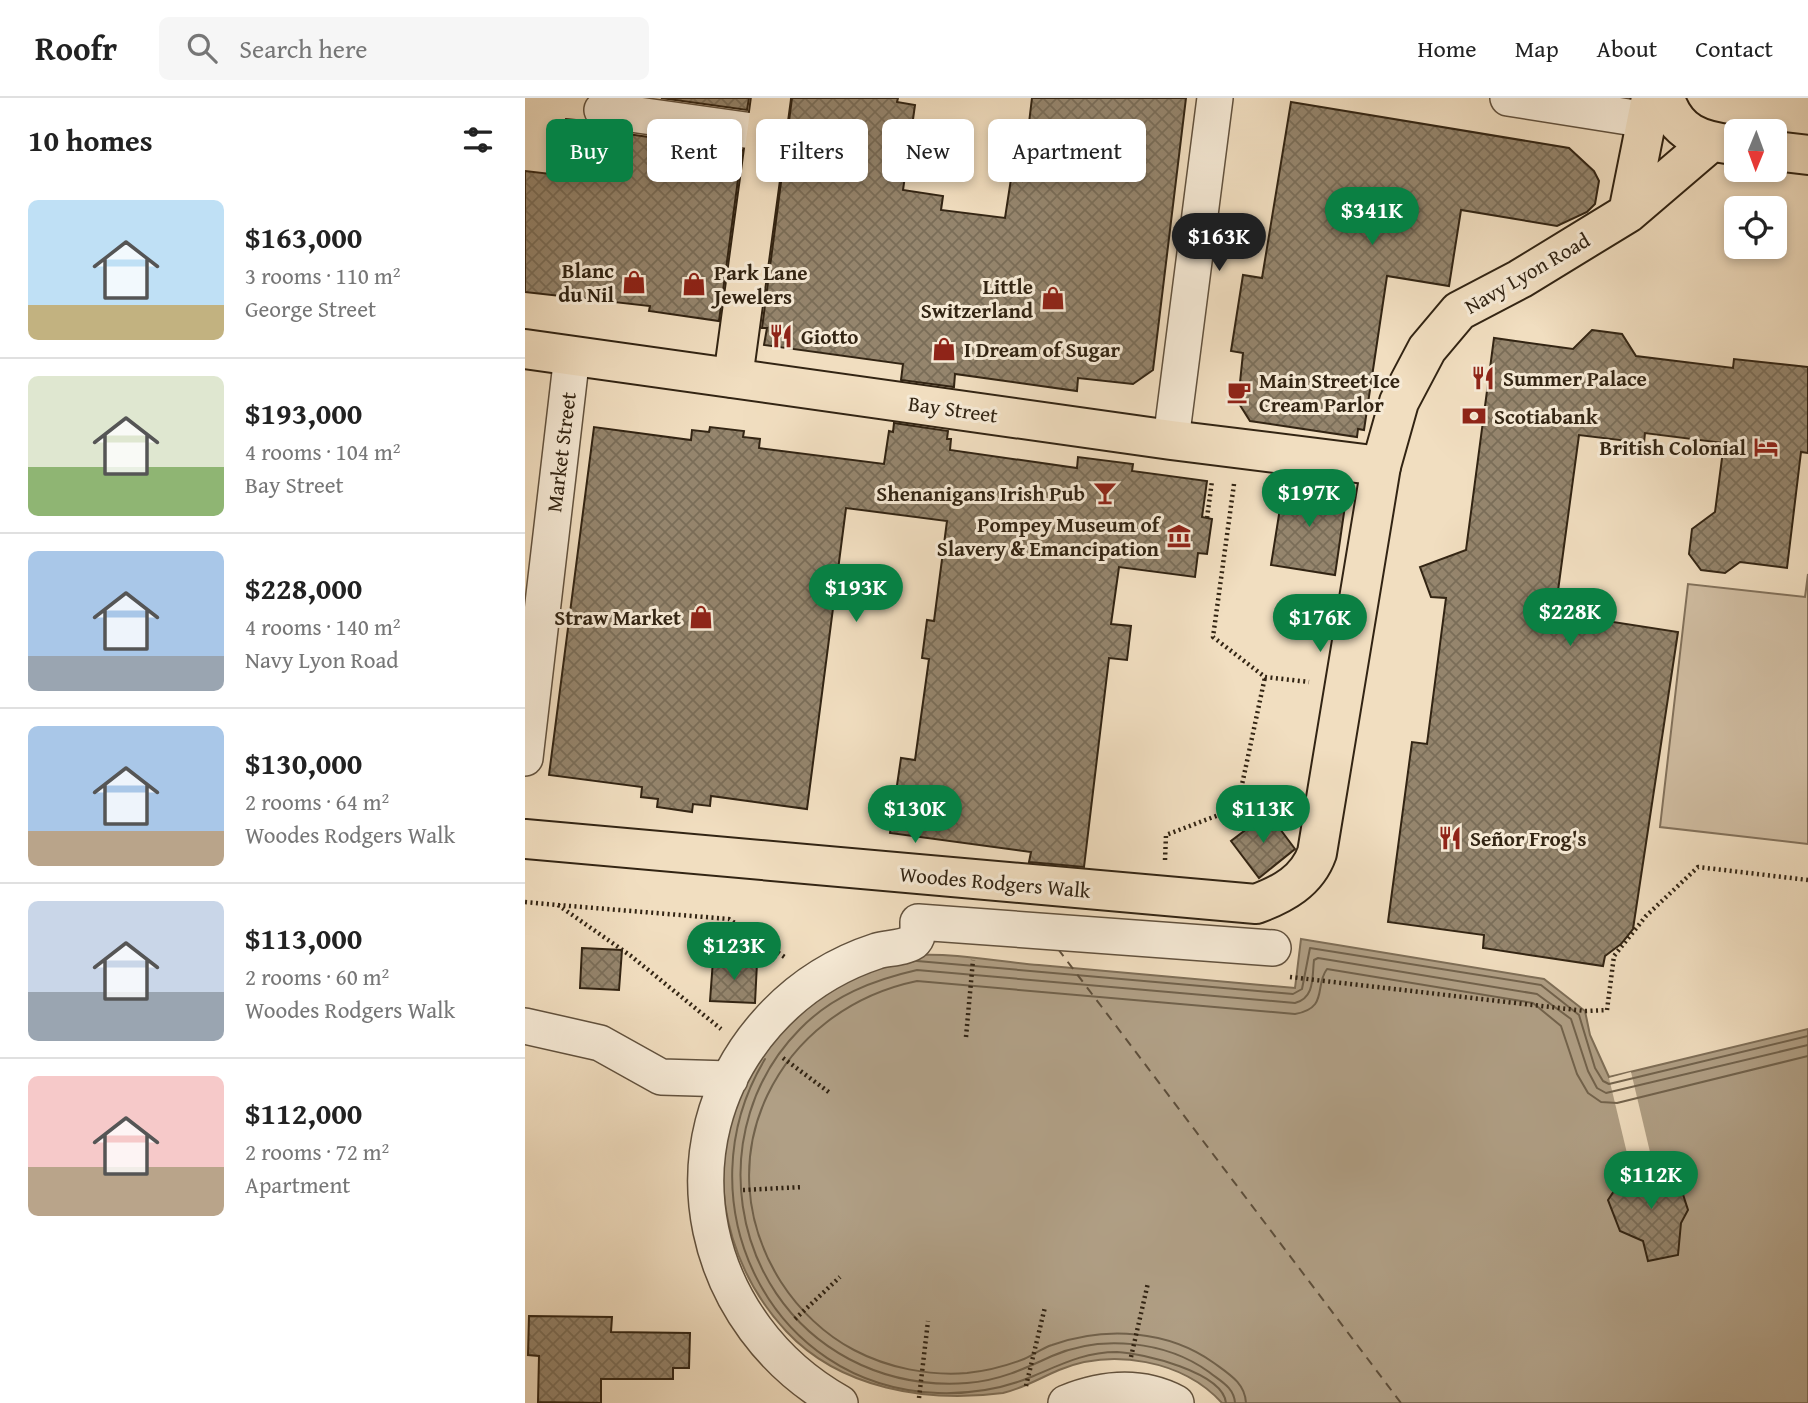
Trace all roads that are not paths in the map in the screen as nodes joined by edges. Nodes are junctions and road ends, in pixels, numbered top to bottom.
1 (1215, 98) edge
2 (1508, 98) edge
3 (1654, 105) edge
4 (602, 110) dead end
5 (768, 115) edge
6 (1723, 144) edge
7 (1787, 152) edge
8 (1808, 155) edge
9 (1628, 213) junction
10 (525, 349) edge
11 (572, 355) junction
12 (733, 378) junction
13 (1171, 440) junction
14 (1381, 466) junction
15 (525, 758) edge
16 (525, 839) edge
17 (1317, 853) joint
18 (1273, 948) dead end
19 (525, 1026) edge
20 (751, 1061) junction
21 (840, 1403) edge
22 (1066, 1403) edge
23 (1176, 1403) edge

1 - 13 street
2 - 3 street
3 - 6 main road
3 - 9 main road
4 - 5 street
5 - 12 main road
6 - 9 main road, Navy Lyon Road
7 - 8 main road
9 - 14 main road, Navy Lyon Road
10 - 11 main road, Bay Street
11 - 12 main road, Bay Street
11 - 15 street, Market Street
12 - 13 main road, Bay Street
13 - 14 main road, Bay Street
14 - 17 main road, Navy Lyon Road
16 - 17 main road, Woodes Rodgers Walk
18 - 20 street
19 - 20 street
20 - 21 street
22 - 23 street

